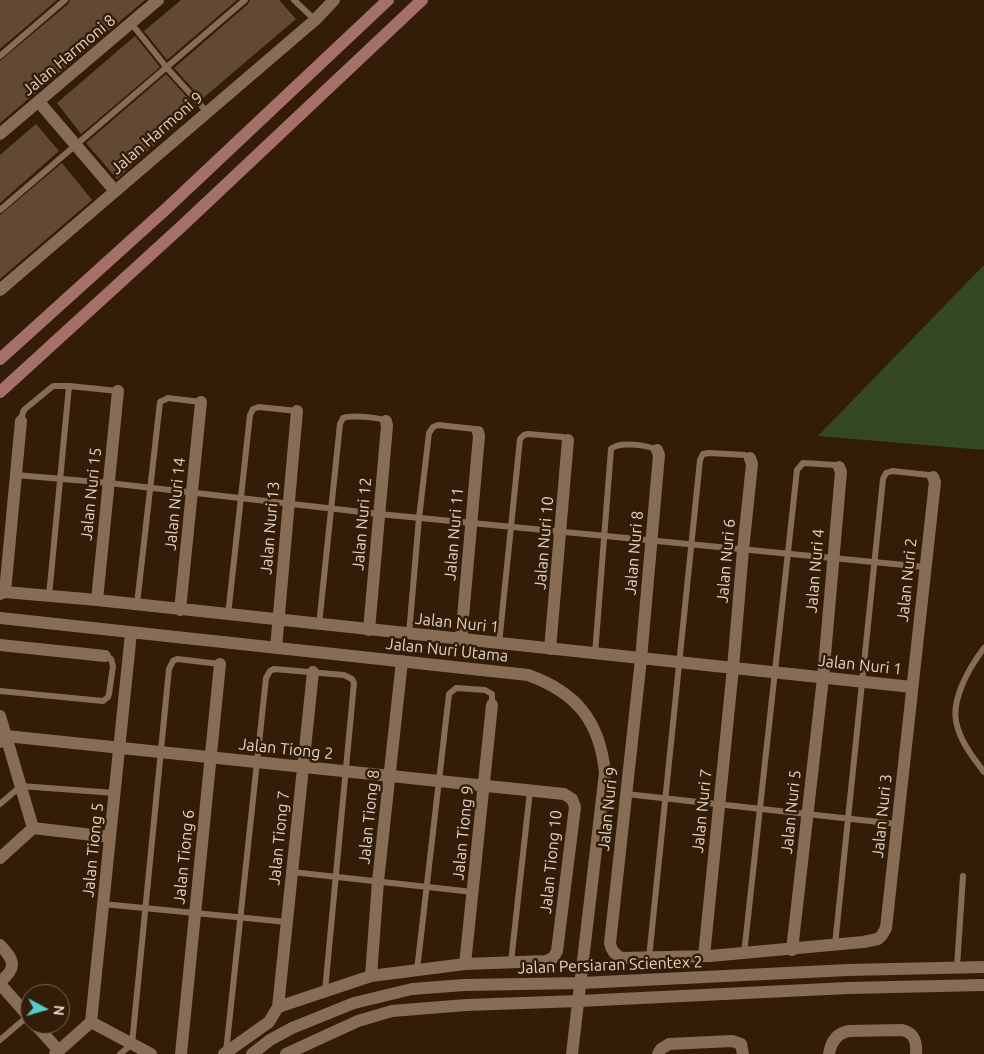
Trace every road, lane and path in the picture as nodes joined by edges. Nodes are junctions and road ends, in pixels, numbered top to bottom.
1 (65, 0) edge
2 (158, 0) edge
3 (245, 0) edge
4 (294, 0) edge
5 (334, 0) edge
6 (388, 0) edge
7 (422, 0) edge
8 (315, 20) junction
9 (131, 23) junction
10 (0, 56) edge
11 (166, 68) junction
12 (39, 102) junction
13 (207, 112) junction
14 (0, 134) edge
15 (77, 145) junction
16 (116, 191) junction
17 (0, 210) edge
18 (0, 290) edge
19 (0, 360) edge
20 (69, 386) junction
21 (118, 391) joint
22 (0, 392) edge
23 (201, 402) joint
24 (297, 411) joint
25 (21, 421) joint
26 (386, 421) joint
27 (478, 432) joint
28 (568, 440) joint
29 (657, 450) joint
30 (750, 458) joint
31 (839, 468) joint
32 (16, 475) junction
33 (933, 477) joint
34 (60, 479) junction
35 (109, 483) junction
36 (150, 489) junction
37 (193, 494) junction
38 (241, 499) junction
39 (289, 504) junction
40 (331, 509) junction
41 (379, 514) junction
42 (419, 518) junction
43 (471, 523) junction
44 (510, 527) junction
45 (561, 532) junction
46 (604, 536) junction
47 (651, 541) junction
48 (691, 544) junction
49 (742, 550) junction
50 (788, 554) junction
51 (832, 558) junction
52 (875, 562) junction
53 (924, 567) junction
54 (2, 593) edge
55 (49, 596) junction
56 (97, 600) junction
57 (137, 606) junction
58 (180, 610) junction
59 (228, 615) junction
60 (0, 618) edge
61 (278, 620) junction
62 (320, 625) junction
63 (369, 630) junction
64 (131, 632) junction
65 (409, 634) junction
66 (461, 640) junction
67 (500, 644) junction
68 (0, 646) edge
69 (276, 648) junction
70 (984, 648) edge
71 (550, 649) junction
72 (595, 654) junction
73 (105, 656) joint
74 (641, 659) junction
75 (402, 661) junction
76 (679, 663) junction
77 (220, 664) joint
78 (733, 668) junction
79 (313, 672) junction
80 (775, 673) junction
81 (823, 678) junction
82 (862, 682) junction
83 (912, 687) junction
84 (0, 690) edge
85 (492, 705) joint
86 (0, 716) edge
87 (3, 739) edge
88 (119, 748) junction
89 (160, 752) junction
90 (211, 758) junction
91 (257, 762) junction
92 (303, 767) junction
93 (346, 772) junction
94 (984, 772) edge
95 (390, 776) junction
96 (439, 781) junction
97 (21, 786) junction
98 (484, 786) junction
99 (530, 791) junction
100 (604, 791) junction
101 (115, 793) junction
102 (563, 794) joint
103 (626, 794) junction
104 (665, 798) junction
105 (0, 804) edge
106 (720, 804) junction
107 (760, 809) junction
108 (807, 814) junction
109 (848, 818) junction
110 (897, 824) junction
111 (33, 828) junction
112 (110, 837) junction
113 (0, 858) edge
114 (292, 872) junction
115 (335, 876) junction
116 (964, 876) dead end
117 (378, 881) junction
118 (427, 886) junction
119 (473, 892) junction
120 (103, 904) junction
121 (145, 908) junction
122 (195, 913) junction
123 (240, 917) junction
124 (287, 922) junction
125 (0, 945) edge
126 (835, 945) junction
127 (792, 950) junction
128 (744, 954) junction
129 (704, 956) junction
130 (649, 958) junction
131 (511, 962) junction
132 (465, 964) junction
133 (984, 967) edge
134 (957, 968) junction
135 (417, 970) junction
136 (372, 976) junction
137 (0, 983) edge
138 (581, 983) junction
139 (984, 984) edge
140 (325, 991) junction
141 (578, 1001) junction
142 (20, 1006) edge
143 (278, 1007) junction
144 (92, 1022) junction
145 (20, 1026) edge
146 (43, 1034) edge
147 (0, 1040) edge
148 (132, 1044) junction
149 (831, 1048) edge
150 (742, 1049) edge
151 (659, 1051) edge
152 (57, 1052) edge
153 (225, 1053) edge
154 (120, 1054) edge
155 (151, 1054) edge
156 (180, 1054) edge
157 (252, 1054) edge
158 (286, 1054) edge
159 (572, 1054) edge
160 (916, 1054) edge

1 - 10 lane
2 - 9 street, Jalan Harmoni 8
3 - 11 lane
4 - 8 lane
5 - 8 street, Jalan Harmoni 9
6 - 19 main road
7 - 22 main road
8 - 13 street, Jalan Harmoni 9
9 - 11 lane
9 - 12 street, Jalan Harmoni 8
11 - 13 lane
11 - 15 lane
12 - 14 street, Jalan Harmoni 8
12 - 15 street
13 - 16 street, Jalan Harmoni 9
15 - 16 street
15 - 17 lane
16 - 18 street, Jalan Harmoni 9
20 - 21 lane
20 - 25 lane
20 - 34 lane
21 - 35 street, Jalan Nuri 15
23 - 36 lane
23 - 37 street, Jalan Nuri 14
24 - 38 lane
24 - 39 street, Jalan Nuri 13
25 - 32 street
26 - 40 lane
26 - 41 street, Jalan Nuri 12
27 - 42 lane
27 - 43 street, Jalan Nuri 11
28 - 44 lane
28 - 45 street, Jalan Nuri 10
29 - 46 lane
29 - 47 street, Jalan Nuri 8
30 - 48 lane
30 - 49 street, Jalan Nuri 6
31 - 50 lane
31 - 51 street, Jalan Nuri 4
32 - 34 lane
32 - 54 street
33 - 52 lane
33 - 53 street, Jalan Nuri 2
34 - 35 lane
34 - 55 lane
35 - 36 lane
35 - 56 street, Jalan Nuri 15
36 - 37 lane
36 - 57 lane
37 - 38 lane
37 - 58 street, Jalan Nuri 14
38 - 39 lane
38 - 59 lane
39 - 40 lane
39 - 61 street, Jalan Nuri 13
40 - 41 lane
40 - 62 lane
41 - 42 lane
41 - 63 street, Jalan Nuri 12
42 - 43 lane
42 - 65 lane
43 - 44 lane
43 - 66 street, Jalan Nuri 11
44 - 45 lane
44 - 67 lane
45 - 46 lane
45 - 71 street, Jalan Nuri 10
46 - 47 lane
46 - 72 lane
47 - 48 lane
47 - 74 street, Jalan Nuri 8
48 - 49 lane
48 - 76 lane
49 - 50 lane
49 - 78 street, Jalan Nuri 6
50 - 51 lane
50 - 80 lane
51 - 52 lane
51 - 81 street, Jalan Nuri 4
52 - 53 lane
52 - 82 lane
53 - 83 street, Jalan Nuri 2
54 - 55 street, Jalan Nuri 1
55 - 56 street, Jalan Nuri 1
56 - 57 street, Jalan Nuri 1
57 - 58 street, Jalan Nuri 1
58 - 59 street, Jalan Nuri 1
59 - 61 street, Jalan Nuri 1
60 - 64 street, Jalan Nuri Utama
61 - 62 street, Jalan Nuri 1
61 - 69 street, Jalan Nuri 13
62 - 63 street, Jalan Nuri 1
63 - 65 street, Jalan Nuri 1
64 - 69 street, Jalan Nuri Utama
64 - 88 street, Jalan Tiong 5
65 - 66 street, Jalan Nuri 1
66 - 67 street, Jalan Nuri 1
67 - 71 street, Jalan Nuri 1
68 - 73 street
69 - 75 street, Jalan Nuri Utama
70 - 94 lane
71 - 72 street, Jalan Nuri 1
72 - 74 street, Jalan Nuri 1
73 - 84 lane
74 - 76 street, Jalan Nuri 1
74 - 103 street, Jalan Nuri 9
75 - 95 street, Jalan Tiong 8
75 - 100 street, Jalan Nuri Utama
76 - 78 street, Jalan Nuri 1
76 - 104 lane
77 - 89 lane
77 - 90 street, Jalan Tiong 6
78 - 80 street, Jalan Nuri 1
78 - 106 street, Jalan Nuri 7
79 - 91 lane
79 - 92 street, Jalan Tiong 7
79 - 93 lane
80 - 81 street, Jalan Nuri 1
80 - 107 lane
81 - 82 street, Jalan Nuri 1
81 - 108 street, Jalan Nuri 5
82 - 83 street, Jalan Nuri 1
82 - 109 lane
83 - 110 street, Jalan Nuri 3
85 - 96 lane
85 - 98 street, Jalan Tiong 9
86 - 87 street
87 - 88 street, Jalan Tiong 2
87 - 97 street
88 - 89 street, Jalan Tiong 2
88 - 101 street, Jalan Tiong 5
89 - 90 street, Jalan Tiong 2
89 - 121 lane
90 - 91 street, Jalan Tiong 2
90 - 122 street, Jalan Tiong 6
91 - 92 street, Jalan Tiong 2
91 - 123 lane
92 - 93 street, Jalan Tiong 2
92 - 114 street, Jalan Tiong 7
93 - 95 street, Jalan Tiong 2
93 - 115 lane
95 - 96 street, Jalan Tiong 2
95 - 117 street, Jalan Tiong 8
96 - 98 street, Jalan Tiong 2
96 - 118 lane
97 - 101 lane
97 - 105 lane
97 - 111 street
98 - 99 street, Jalan Tiong 2
98 - 119 street, Jalan Tiong 9
99 - 102 street, Jalan Tiong 2
99 - 131 lane
100 - 103 street
100 - 138 street, Jalan Nuri Utama
101 - 112 street, Jalan Tiong 5
102 - 131 street, Jalan Tiong 10
103 - 104 lane
103 - 130 street, Jalan Nuri 9
104 - 106 lane
104 - 130 lane
106 - 107 lane
106 - 129 street, Jalan Nuri 7
107 - 108 lane
107 - 128 lane
108 - 109 lane
108 - 127 street, Jalan Nuri 5
109 - 110 lane
109 - 126 lane
110 - 126 street, Jalan Nuri 3
111 - 112 street
111 - 113 street
112 - 120 street, Jalan Tiong 5
114 - 115 lane
114 - 124 street, Jalan Tiong 7
115 - 117 lane
115 - 140 lane
116 - 134 lane
117 - 118 lane
117 - 136 street, Jalan Tiong 8
118 - 119 lane
118 - 135 lane
119 - 132 street, Jalan Tiong 9
120 - 121 lane
120 - 144 street, Jalan Tiong 5
121 - 122 lane
121 - 148 lane
122 - 123 lane
122 - 156 street, Jalan Tiong 6
123 - 124 lane
123 - 153 lane
124 - 143 street, Jalan Tiong 7
125 - 137 street
126 - 127 street
127 - 128 street
128 - 129 street
129 - 130 street
131 - 132 street
132 - 135 street
133 - 134 street, Jalan Persiaran Scientex 2
134 - 138 street, Jalan Persiaran Scientex 2
135 - 136 street
136 - 140 street
137 - 142 street
138 - 141 street, Jalan Nuri Utama
138 - 157 street, Jalan Persiaran Scientex 2
139 - 141 street, Jalan Persiaran Scientex 2
140 - 143 street
141 - 158 street, Jalan Persiaran Scientex 2
141 - 159 street, Jalan Nuri Utama
143 - 153 street
144 - 148 street
144 - 152 street
145 - 147 lane
146 - 152 street
148 - 154 lane
148 - 155 street
149 - 160 street
150 - 151 street

